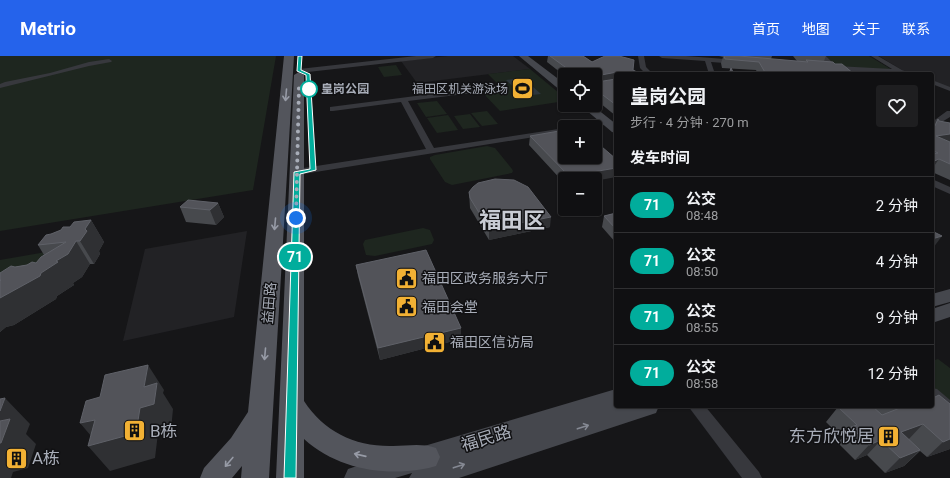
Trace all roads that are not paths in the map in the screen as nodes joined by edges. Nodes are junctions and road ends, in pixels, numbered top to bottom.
1 (433, 56) edge
2 (524, 56) edge
3 (641, 56) edge
4 (662, 56) edge
5 (822, 56) edge
6 (874, 56) edge
7 (109, 60) dead end
8 (708, 61) dead end
9 (748, 62) edge
10 (296, 63) edge
11 (826, 68) edge
12 (836, 69) junction
13 (648, 72) edge
14 (711, 72) edge
15 (841, 72) edge
16 (886, 72) edge
17 (901, 72) edge
18 (558, 83) edge
19 (934, 83) edge
20 (0, 86) edge
21 (950, 89) edge
22 (478, 90) dead end
23 (404, 100) junction
24 (333, 109) dead end
25 (594, 112) edge
26 (950, 113) edge
27 (612, 125) edge
28 (602, 126) edge
29 (934, 126) edge
30 (558, 131) edge
31 (432, 152) junction
32 (297, 172) junction
33 (934, 183) edge
34 (950, 191) edge
35 (950, 295) edge
36 (934, 300) edge
37 (950, 310) edge
38 (934, 315) edge
39 (934, 396) edge
40 (614, 399) edge
41 (292, 403) junction
42 (261, 404) junction
43 (641, 408) edge
44 (698, 408) edge
45 (950, 409) edge
46 (424, 467) edge
47 (214, 478) edge
48 (255, 478) edge
49 (290, 478) edge
50 (357, 478) edge
51 (753, 478) edge

1 - 10 street
2 - 18 main road
3 - 13 street
4 - 9 street
5 - 12 street
6 - 17 street
7 - 20 street
8 - 14 street
10 - 32 main road, 益田路
10 -> 42 main road, 益田路
11 - 12 street
12 - 15 street
12 - 16 street
19 - 21 street
22 - 23 street
23 - 24 street
23 - 31 street
25 - 27 main road
26 - 29 street
27 - 28 street
30 - 31 street
31 - 32 street
32 - 41 main road, 益田路
33 - 34 street
35 - 36 main road
37 - 38 main road
39 - 45 street
40 - 46 main road, 福民路
46 -> 41 main road
41 - 49 main road, 益田路
42 -> 47 main road
42 - 48 main road, 益田路
46 -> 43 main road, 福民路
44 - 51 street
46 - 50 main road, 福民路

